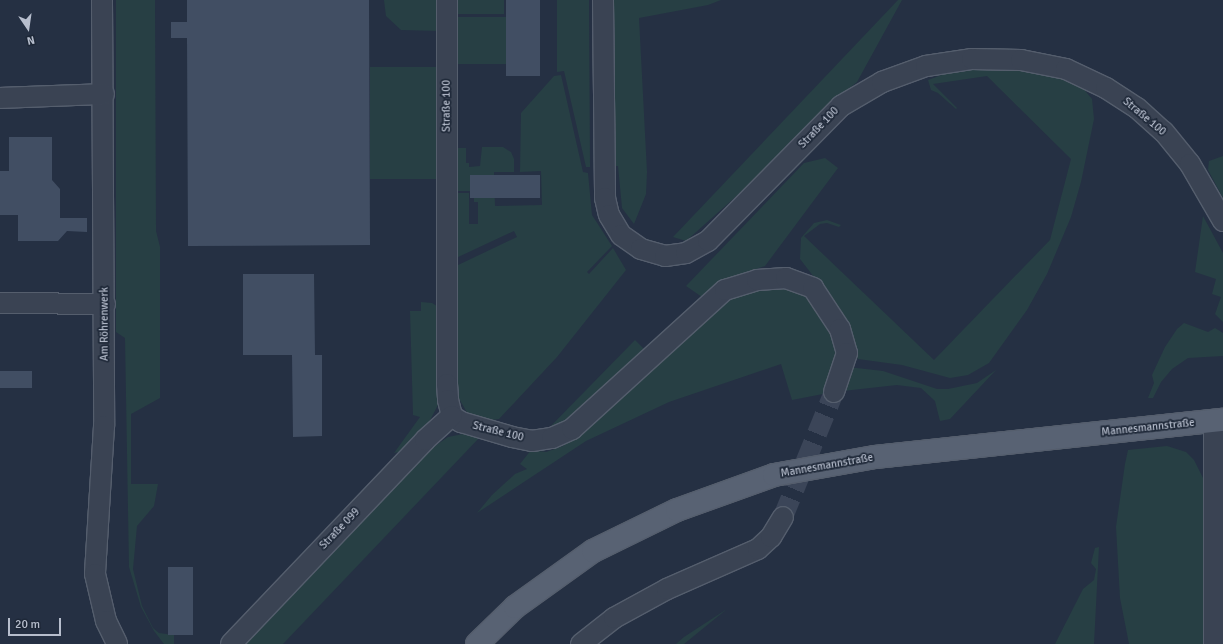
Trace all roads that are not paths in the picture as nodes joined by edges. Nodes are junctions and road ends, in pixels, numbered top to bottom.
1 (102, 0) edge
2 (447, 0) edge
3 (603, 0) edge
4 (104, 94) junction
5 (0, 98) edge
6 (1223, 221) edge
7 (0, 303) edge
8 (105, 304) junction
9 (834, 392) tunnel mouth
10 (452, 416) junction
11 (1218, 420) edge
12 (783, 517) tunnel mouth
13 (117, 644) edge
14 (231, 644) edge
15 (477, 644) edge
16 (581, 644) edge
17 (1214, 644) edge

1 - 4 street, Am Röhrenwerk
2 - 10 street, Straße 100
3 - 6 street, Straße 100
4 - 5 street
4 - 8 street, Am Röhrenwerk
7 - 8 street
8 - 13 street, Am Röhrenwerk
9 - 10 street, Straße 100
10 - 14 street, Straße 099
11 - 15 main road, Mannesmannstraße
11 - 17 street
12 - 16 street

